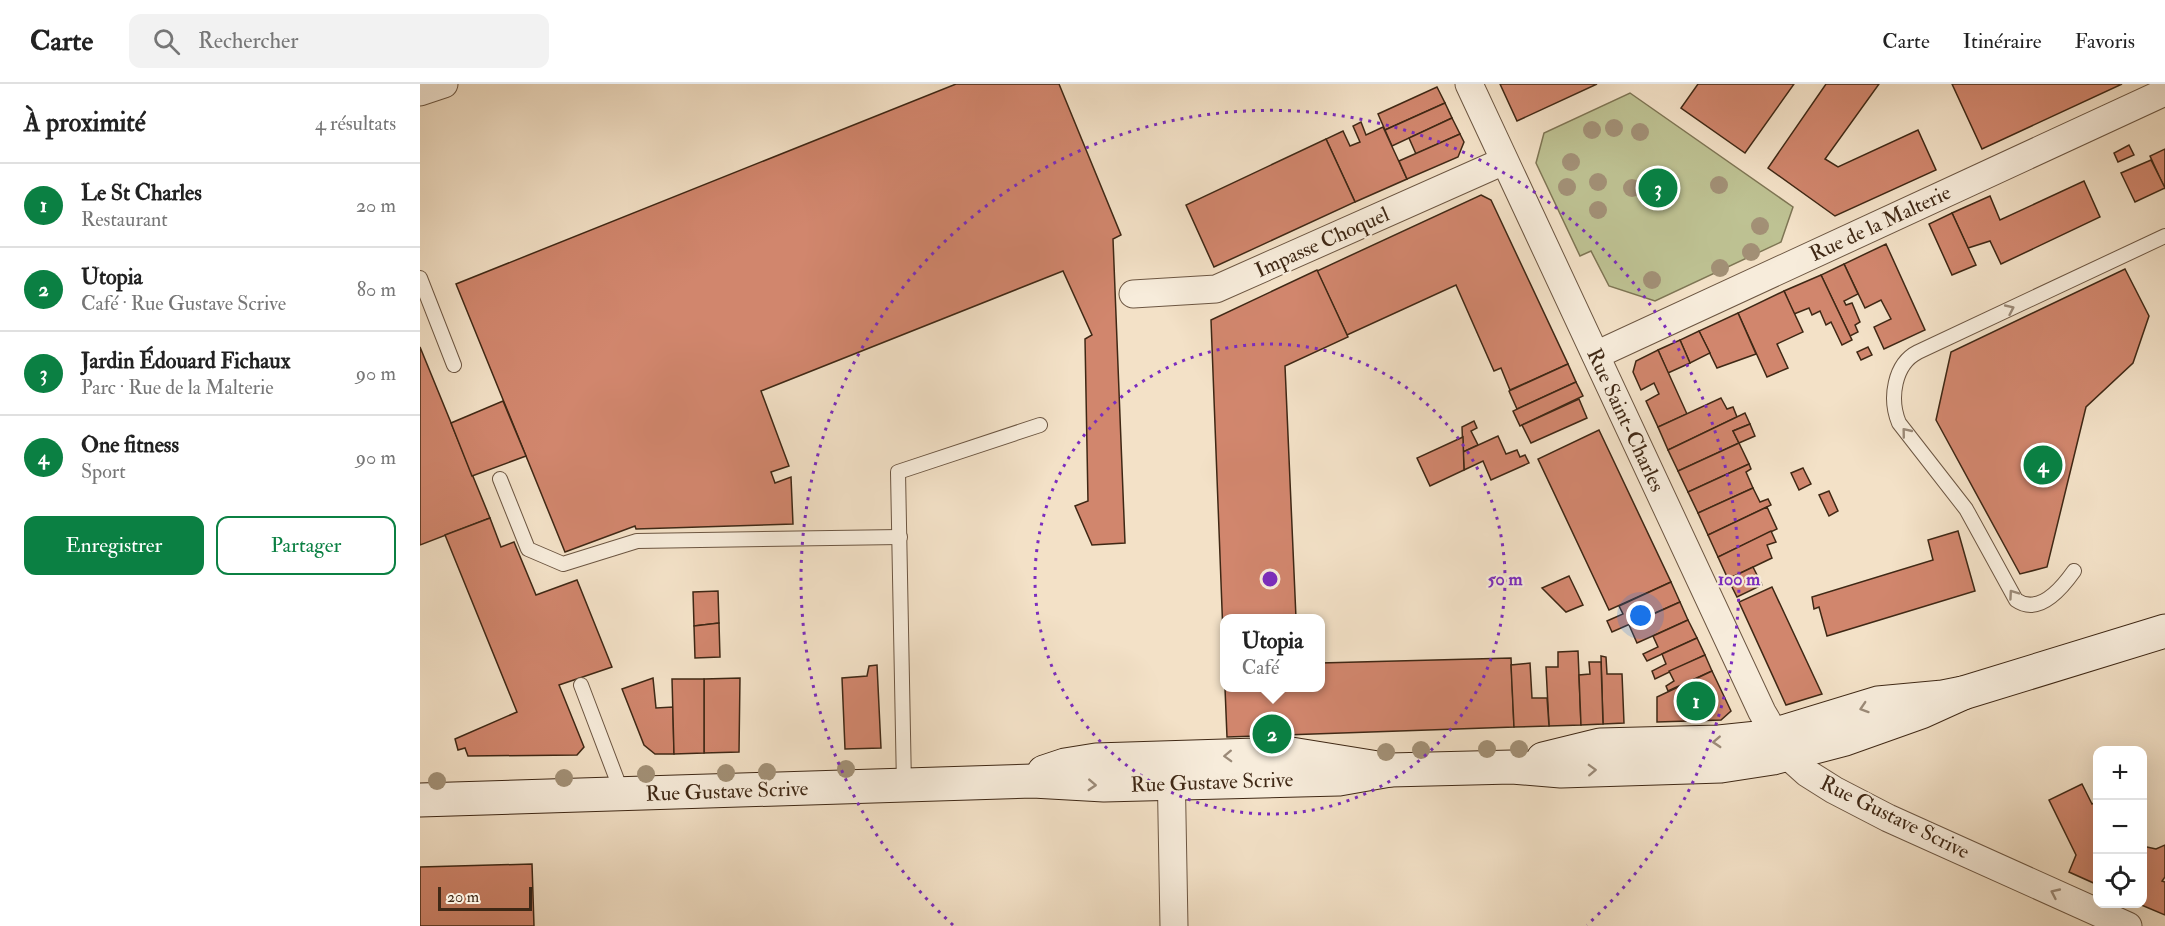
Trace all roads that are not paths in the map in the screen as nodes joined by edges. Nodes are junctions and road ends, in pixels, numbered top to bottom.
1 (444, 84) edge
2 (1469, 84) edge
3 (420, 92) edge
4 (2165, 92) edge
5 (1504, 160) junction
6 (2165, 236) edge
7 (420, 278) edge
8 (1132, 294) dead end
9 (1596, 355) junction
10 (454, 365) dead end
11 (1040, 424) dead end
12 (500, 479) dead end
13 (900, 537) junction
14 (2074, 572) dead end
15 (2165, 631) edge
16 (581, 685) dead end
17 (1781, 745) junction
18 (1171, 771) junction
19 (904, 786) junction
20 (622, 795) junction
21 (420, 800) edge
22 (1174, 926) edge
23 (2128, 926) edge

1 - 3 street
2 - 5 street, Rue Saint-Charles
4 - 9 street, Rue de la Malterie
5 - 8 street, Impasse Choquel
5 - 9 street, Rue Saint-Charles
14 -> 6 lane
7 - 10 lane
9 - 17 street, Rue Saint-Charles
11 - 13 lane
12 - 13 lane
13 - 19 lane
15 - 17 street
16 - 20 lane
17 - 18 street, Rue Gustave Scrive
23 -> 17 street, Rue Gustave Scrive
18 - 19 street, Rue Gustave Scrive
18 - 22 street
19 - 20 street, Rue Gustave Scrive
20 - 21 street, Rue Gustave Scrive

